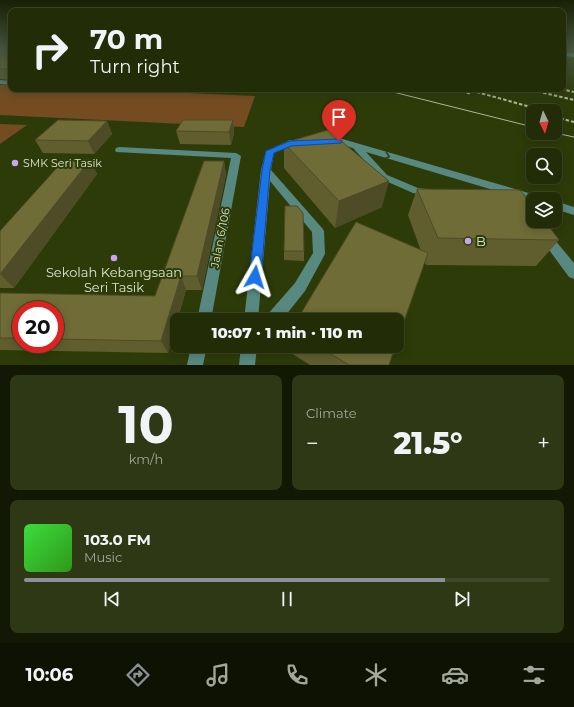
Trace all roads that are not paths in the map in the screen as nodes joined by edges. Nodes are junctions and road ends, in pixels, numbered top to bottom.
1 (318, 142) edge
2 (304, 143) edge
3 (356, 146) junction
4 (119, 150) dead end
5 (266, 170) junction
6 (440, 193) edge
7 (507, 193) junction
8 (487, 195) edge
9 (526, 197) edge
10 (562, 207) edge
11 (520, 208) edge
12 (574, 211) edge
13 (539, 229) edge
14 (574, 273) edge
15 (205, 313) edge
16 (252, 313) edge
17 (278, 313) edge
18 (198, 353) edge
19 (249, 353) edge
20 (195, 365) edge
21 (248, 365) edge

1 - 3 street
2 - 5 street
3 - 6 street
3 -> 7 street
4 - 15 street, Jalan 6/106
5 - 16 street
5 - 17 street
7 - 8 street
7 - 9 street
7 - 11 street
10 - 12 street
13 - 14 street
18 - 20 street
19 - 21 street

